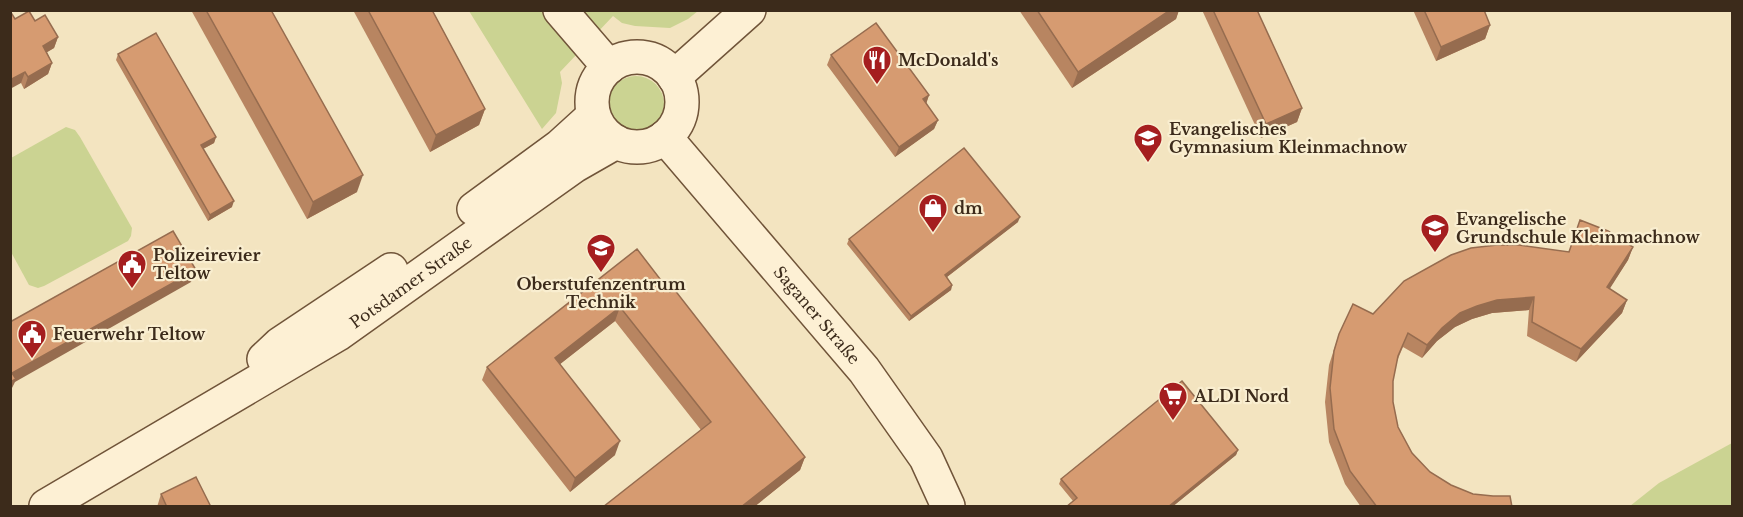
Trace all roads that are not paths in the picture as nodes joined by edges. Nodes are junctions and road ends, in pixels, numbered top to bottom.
1 (560, 10) edge
2 (749, 10) edge
3 (609, 67) junction
4 (674, 77) junction
5 (594, 116) junction
6 (665, 138) junction
7 (616, 142) junction
8 (200, 416) junction
9 (46, 507) edge
10 (948, 507) edge

1 - 3 street
2 - 4 street
3 - 4 street
3 - 5 street
4 - 6 street
5 - 7 street
5 - 8 street, Potsdamer Straße
6 - 7 street
6 - 10 street, Saganer Straße
7 - 8 street, Potsdamer Straße
8 - 9 street, Potsdamer Straße

